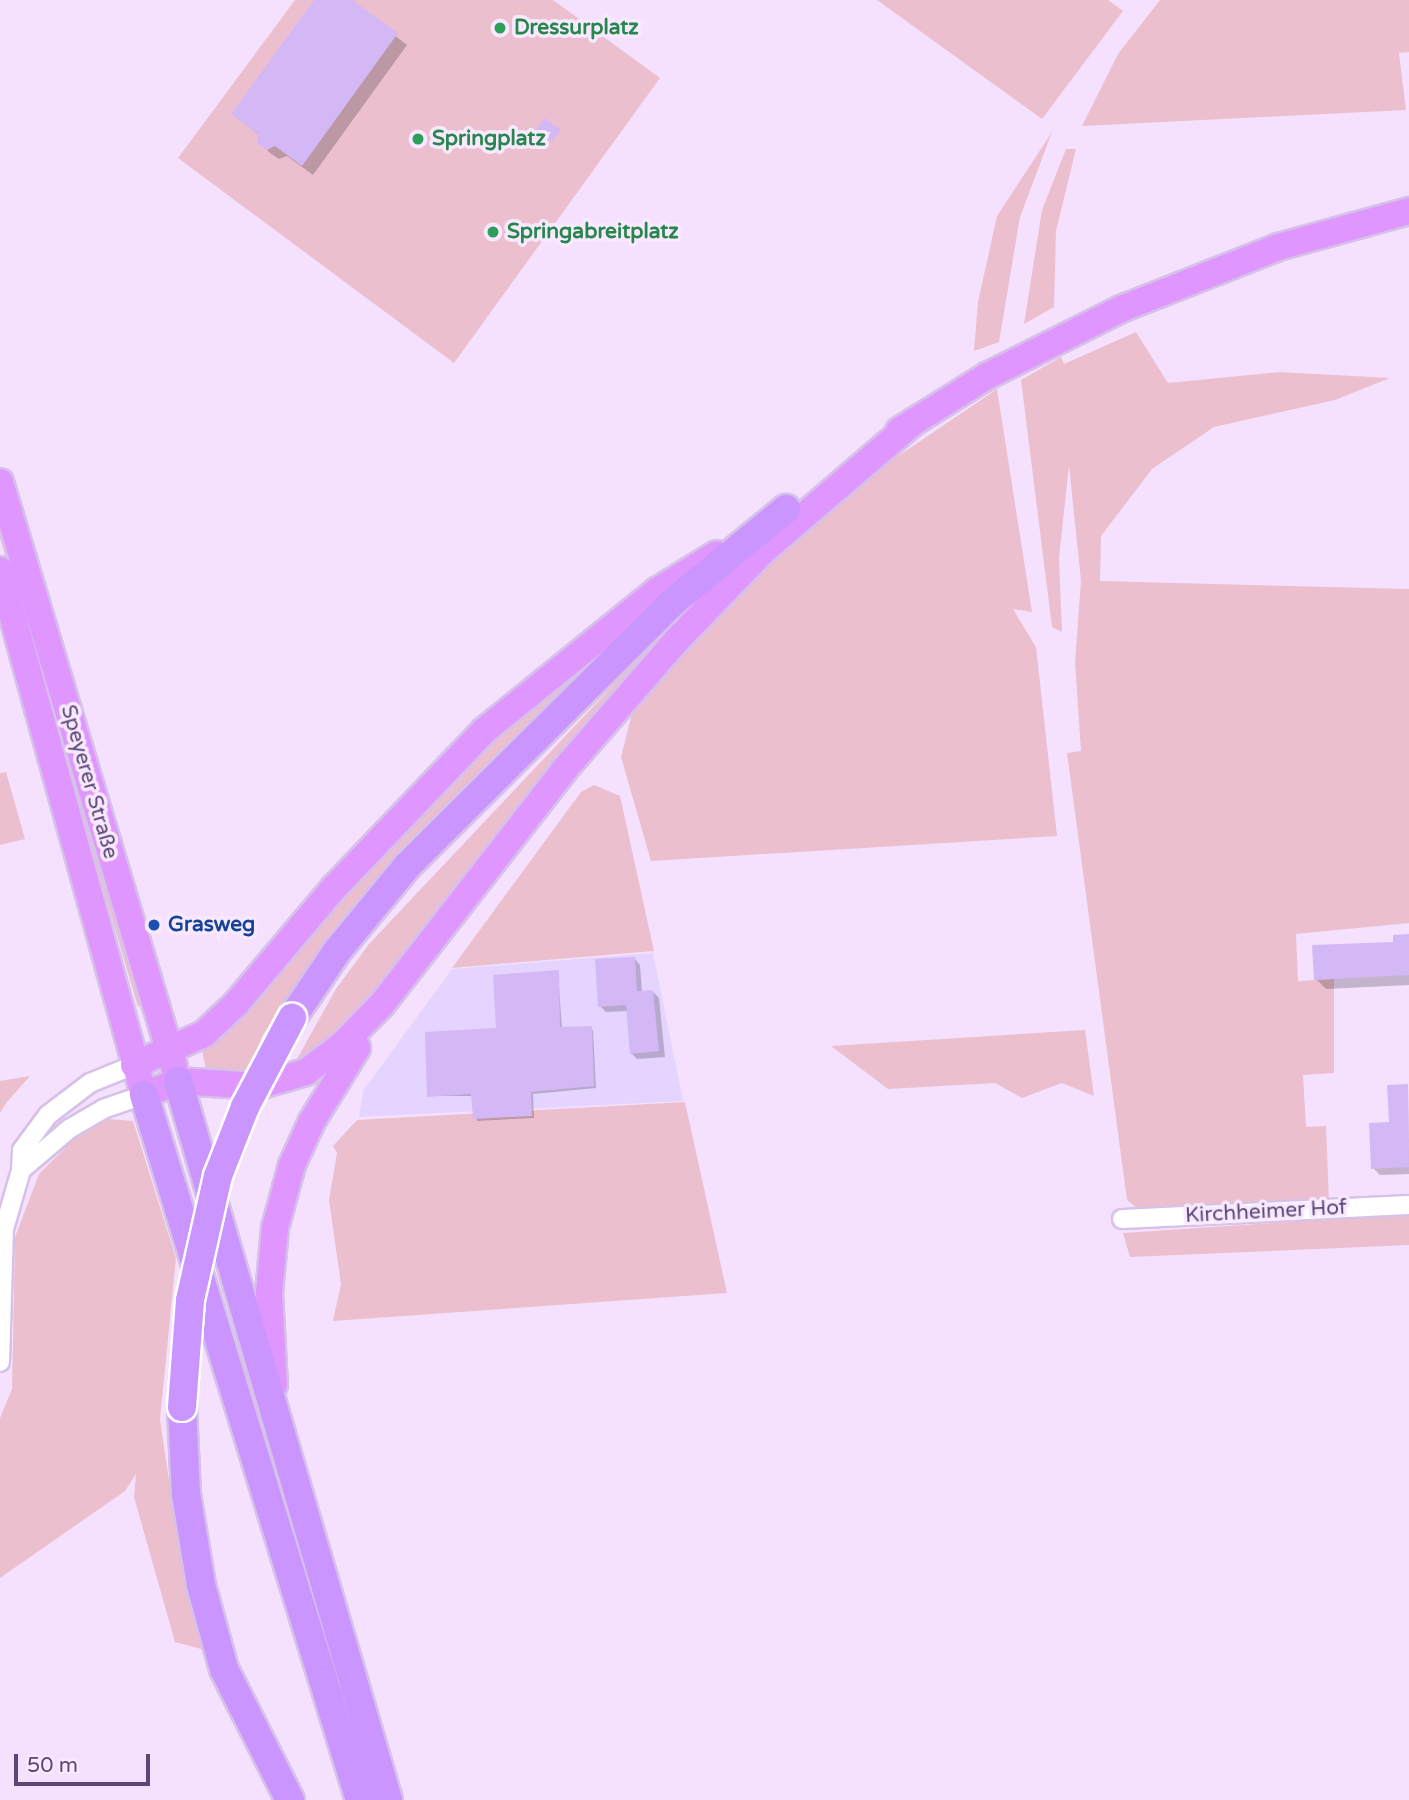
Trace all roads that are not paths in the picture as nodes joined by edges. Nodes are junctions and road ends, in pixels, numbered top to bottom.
1 (1409, 211) edge
2 (915, 421) junction
3 (0, 482) edge
4 (786, 509) junction
5 (0, 570) edge
6 (383, 1004) junction
7 (170, 1050) junction
8 (134, 1065) junction
9 (178, 1081) junction
10 (144, 1095) junction
11 (21, 1170) junction
12 (1409, 1205) edge
13 (1122, 1219) dead end
14 (0, 1362) edge
15 (276, 1416) junction
16 (290, 1800) edge
17 (360, 1800) edge
18 (388, 1800) edge

1 - 2 main road
2 - 4 main road
2 - 6 main road
3 - 7 main road, Speyerer Straße
4 - 7 main road
4 - 16 highway, bridge
5 - 8 main road, Speyerer Straße
6 - 9 main road
6 - 15 main road
7 - 8 main road
7 - 9 main road, Speyerer Straße
8 - 10 main road, Speyerer Straße
8 - 11 street
9 - 10 main road
9 - 15 highway
10 - 11 street
10 - 17 highway
11 - 14 street
12 - 13 street, Kirchheimer Hof
15 - 18 highway

